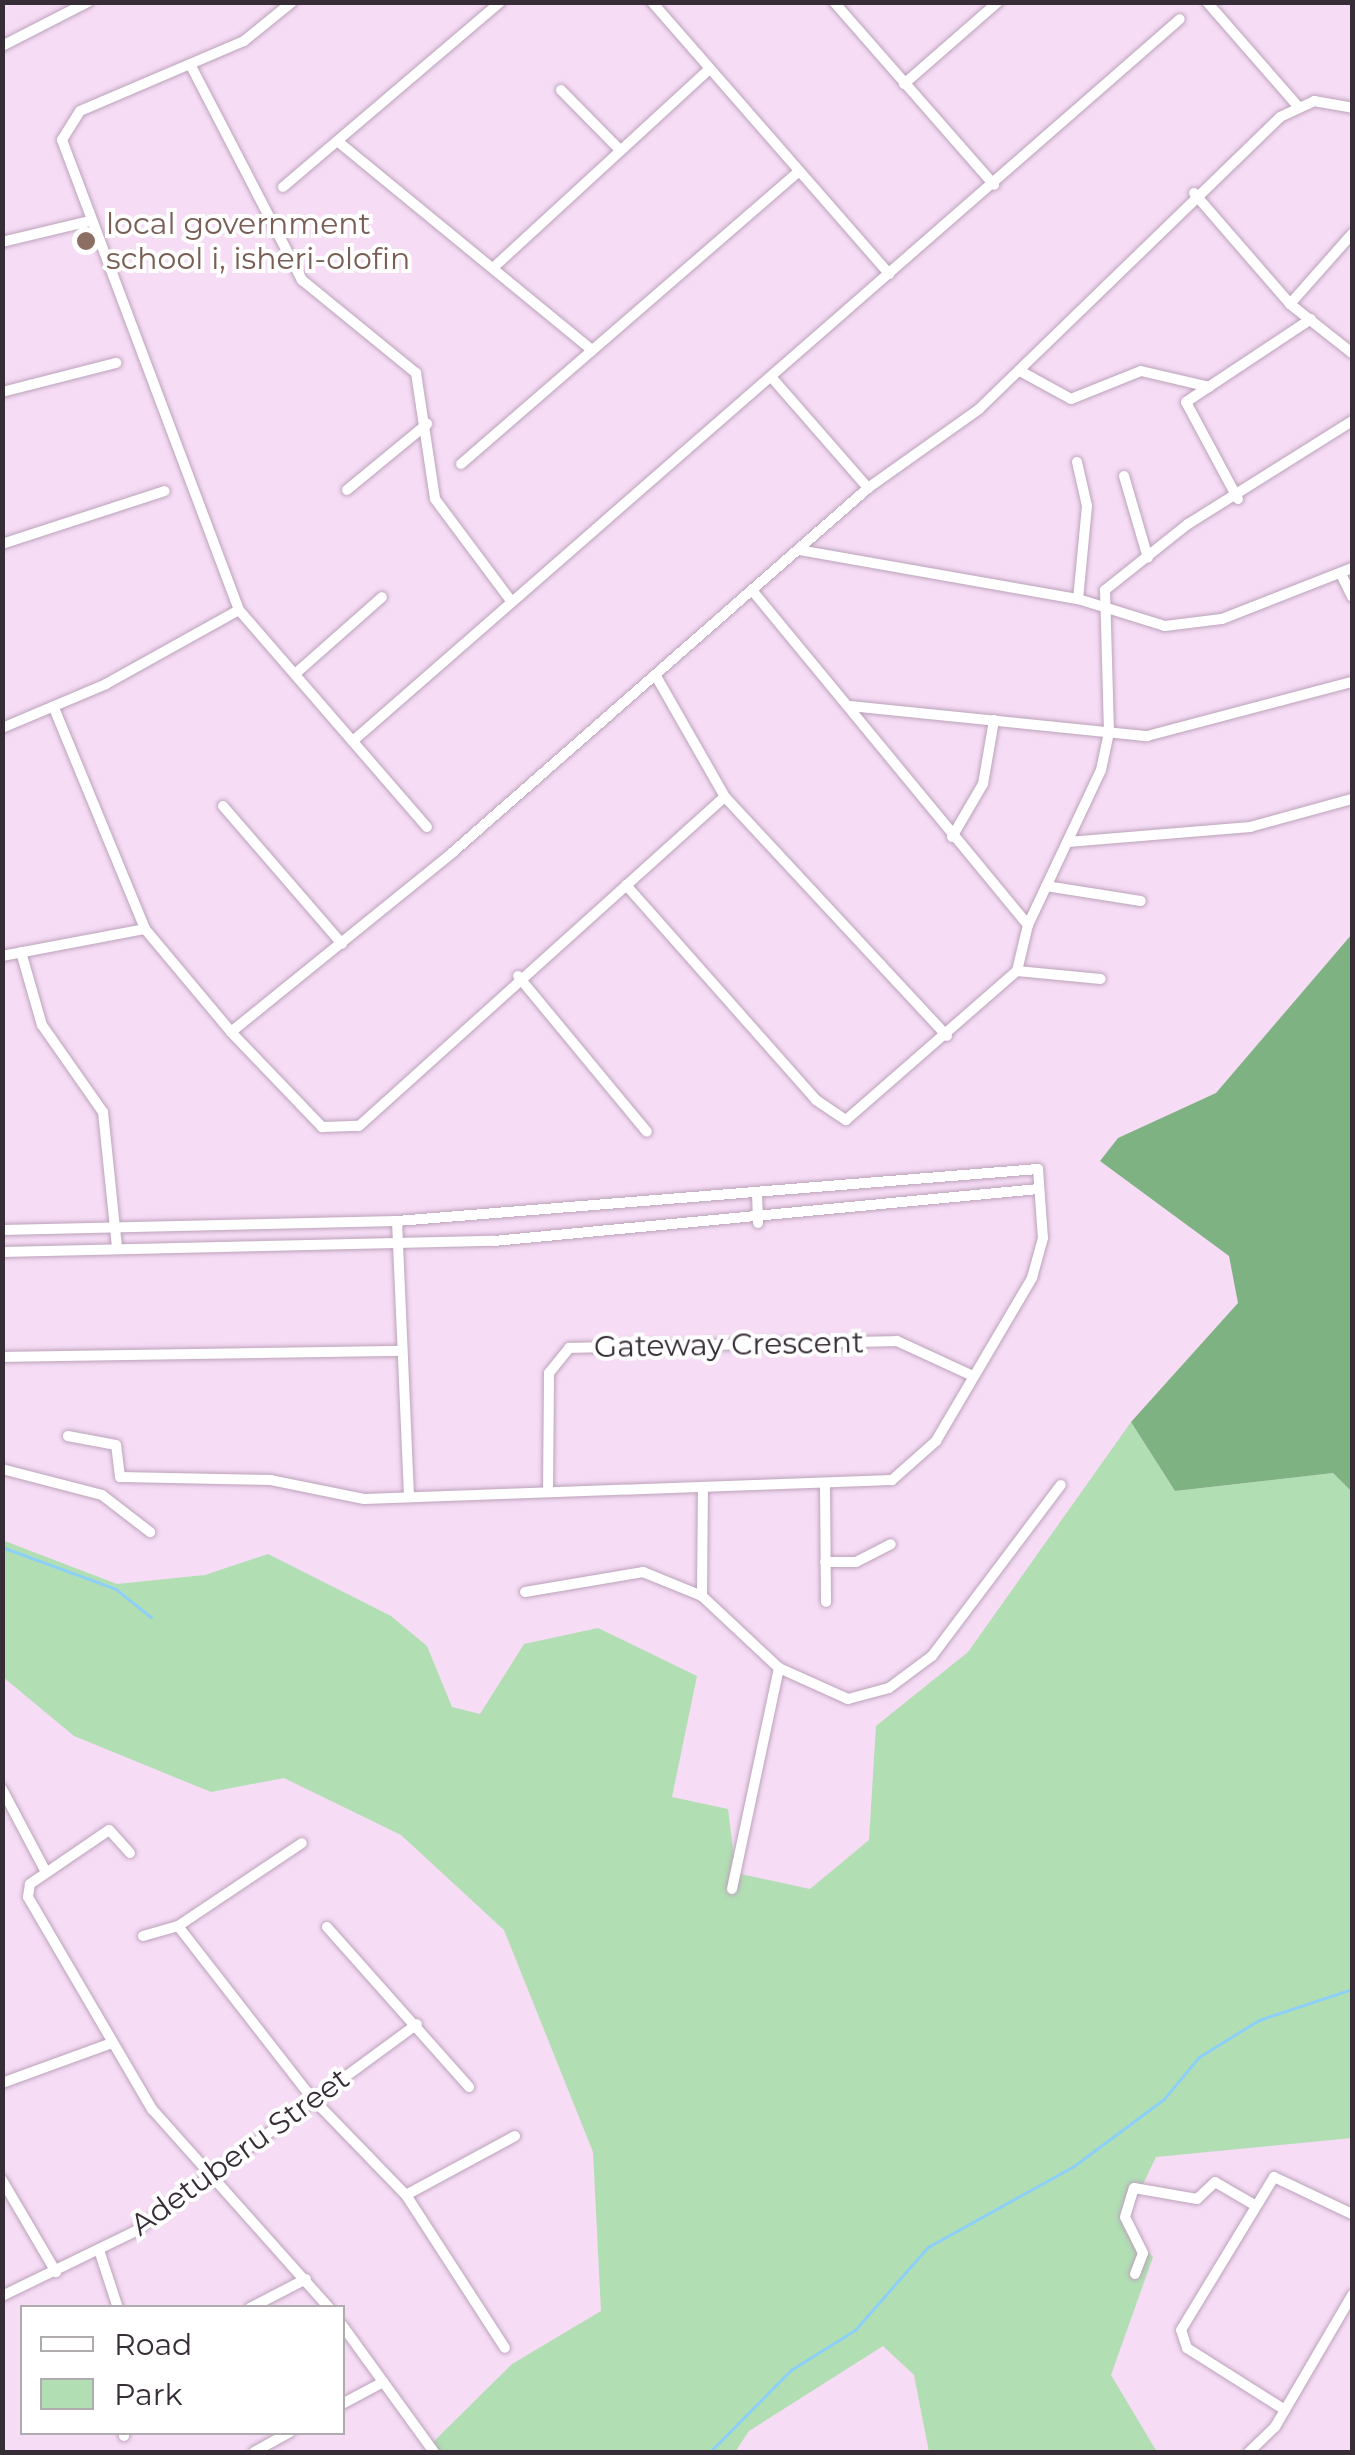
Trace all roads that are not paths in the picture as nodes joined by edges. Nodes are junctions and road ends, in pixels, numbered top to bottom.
1 (88, 2) edge
2 (292, 2) edge
3 (652, 2) edge
4 (834, 2) edge
5 (998, 2) edge
6 (1207, 2) edge
7 (498, 3) edge
8 (1180, 19) dead end
9 (2, 46) edge
10 (191, 66) junction
11 (708, 70) junction
12 (904, 84) junction
13 (561, 90) dead end
14 (1297, 104) junction
15 (1352, 108) edge
16 (341, 144) junction
17 (619, 149) junction
18 (798, 172) junction
19 (994, 184) junction
20 (283, 187) dead end
21 (1194, 193) junction
22 (90, 221) junction
23 (1352, 234) edge
24 (2, 242) edge
25 (493, 268) junction
26 (889, 274) junction
27 (1290, 304) junction
28 (1311, 319) junction
29 (592, 350) junction
30 (1352, 353) edge
31 (116, 363) dead end
32 (1020, 371) junction
33 (773, 380) junction
34 (1209, 387) junction
35 (2, 392) edge
36 (1352, 421) edge
37 (427, 424) junction
38 (1077, 462) dead end
39 (462, 464) dead end
40 (1124, 476) dead end
41 (868, 488) junction
42 (347, 490) dead end
43 (165, 491) dead end
44 (1238, 499) junction
45 (2, 544) edge
46 (799, 550) junction
47 (1148, 558) junction
48 (1347, 571) edge
49 (752, 590) junction
50 (1352, 597) edge
51 (382, 598) dead end
52 (1078, 599) junction
53 (511, 601) junction
54 (1100, 605) junction
55 (239, 610) junction
56 (295, 674) junction
57 (656, 676) junction
58 (1352, 682) edge
59 (850, 706) junction
60 (54, 708) junction
61 (994, 720) junction
62 (2, 728) edge
63 (1109, 732) junction
64 (354, 740) junction
65 (725, 797) junction
66 (1352, 798) edge
67 (223, 806) dead end
68 (427, 827) dead end
69 (952, 837) junction
70 (1068, 842) junction
71 (626, 885) junction
72 (1046, 886) junction
73 (1141, 901) dead end
74 (1028, 925) junction
75 (145, 929) junction
76 (342, 944) junction
77 (21, 952) junction
78 (2, 956) edge
79 (1016, 971) junction
80 (518, 976) junction
81 (1100, 979) dead end
82 (231, 1032) junction
83 (947, 1036) junction
84 (647, 1132) dead end
85 (1038, 1189) junction
86 (757, 1193) junction
87 (397, 1221) junction
88 (758, 1223) junction
89 (115, 1224) junction
90 (2, 1230) edge
91 (398, 1243) junction
92 (117, 1247) junction
93 (2, 1252) edge
94 (402, 1351) junction
95 (2, 1357) edge
96 (972, 1376) junction
97 (68, 1436) dead end
98 (2, 1469) edge
99 (1061, 1485) dead end
100 (824, 1487) junction
101 (702, 1490) junction
102 (548, 1492) junction
103 (409, 1496) junction
104 (150, 1532) dead end
105 (891, 1544) dead end
106 (826, 1562) junction
107 (525, 1592) dead end
108 (702, 1596) junction
109 (826, 1602) dead end
110 (779, 1668) junction
111 (2, 1789) edge
112 (302, 1843) dead end
113 (130, 1853) dead end
114 (46, 1872) junction
115 (732, 1889) dead end
116 (178, 1926) junction
117 (328, 1927) dead end
118 (143, 1936) dead end
119 (417, 2024) junction
120 (109, 2044) junction
121 (2, 2083) edge
122 (470, 2087) dead end
123 (311, 2098) junction
124 (515, 2136) dead end
125 (216, 2177) junction
126 (2, 2180) edge
127 (406, 2195) junction
128 (1251, 2204) junction
129 (1352, 2214) edge
130 (100, 2250) junction
131 (56, 2272) junction
132 (1135, 2274) dead end
133 (306, 2279) junction
134 (2, 2296) edge
135 (1352, 2296) edge
136 (117, 2305) edge
137 (256, 2305) edge
138 (327, 2305) edge
139 (1340, 2317) junction
140 (1352, 2324) edge
141 (345, 2329) edge
142 (505, 2348) dead end
143 (382, 2382) junction
144 (345, 2402) edge
145 (1285, 2410) junction
146 (276, 2447) edge
147 (254, 2452) edge
148 (434, 2452) edge
149 (1249, 2452) edge

1 - 9 street
2 - 10 street
3 - 11 street
4 - 12 street
5 - 12 street
6 - 14 street
7 - 16 street
8 - 19 street
10 - 22 street
10 - 37 street
11 - 17 street
11 - 18 street
12 - 19 street
13 - 17 street
14 - 15 street
14 - 21 street
16 - 20 street
16 - 25 street
17 - 25 street
18 - 26 street
18 - 29 street
19 - 26 street
21 - 27 street
21 - 32 street
22 - 24 street
22 - 55 street
23 - 27 street
25 - 29 street
26 - 33 street
27 - 28 street
28 - 30 street
28 - 34 street
29 - 39 street
31 - 35 street
32 - 34 street
32 - 41 street
33 - 41 street
33 - 53 street
34 - 44 street
36 - 44 street
37 - 42 street
37 - 53 street
38 - 52 street
40 - 47 street
41 - 46 street
43 - 45 street
44 - 47 street
46 - 49 street
46 - 52 street
47 - 54 street
48 - 50 street
48 - 54 street
49 - 57 street
49 - 59 street
51 - 56 street
52 - 54 street
53 - 64 street
54 - 63 street
55 - 56 street
55 - 60 street
56 - 64 street
57 - 65 street
57 - 76 street
58 - 63 street
59 - 61 street
59 - 69 street
60 - 62 street
60 - 75 street
61 - 63 street
61 - 69 street
63 - 70 street
64 - 68 street
65 - 71 street
65 - 83 street
66 - 70 street
67 - 76 street
69 - 74 street
70 - 72 street
71 - 80 street
71 - 83 street
72 - 73 street
72 - 74 street
74 - 79 street
75 - 77 street
75 - 82 street
76 - 82 street
77 - 78 street
77 - 89 street
79 - 81 street
79 - 83 street
80 - 82 street
80 - 84 street
85 - 86 street
85 - 88 street
85 - 96 street
86 - 87 street
86 - 88 street
87 - 89 street
87 - 91 street
88 - 91 street
89 - 90 street
89 - 92 street
91 - 92 street
91 - 94 street
92 - 93 street
94 - 95 street
94 - 103 street
96 - 100 street
96 - 102 street, Gateway Crescent
97 - 103 street
98 - 104 street
99 - 110 street
100 - 101 street
100 - 106 street
101 - 102 street
101 - 108 street
102 - 103 street
105 - 106 street
106 - 109 street
107 - 108 street
108 - 110 street
110 - 115 street
111 - 114 street
112 - 116 street
113 - 114 street
114 - 120 street
116 - 118 street
116 - 123 street
117 - 119 street
119 - 122 street
119 - 123 street, Adetuberu Street
120 - 121 street
120 - 125 street
123 - 125 street, Adetuberu Street
123 - 127 street
124 - 127 street
125 - 130 street, Adetuberu Street
125 - 133 street
126 - 131 street
127 - 142 street
128 - 129 street
128 - 132 street
128 - 145 street
130 - 131 street, Adetuberu Street
130 - 136 street
131 - 134 street, Adetuberu Street
133 - 137 street
133 - 138 street
135 - 139 street
139 - 140 street
139 - 145 street
141 - 143 street
143 - 144 street
143 - 148 street
145 - 149 street
146 - 147 street

